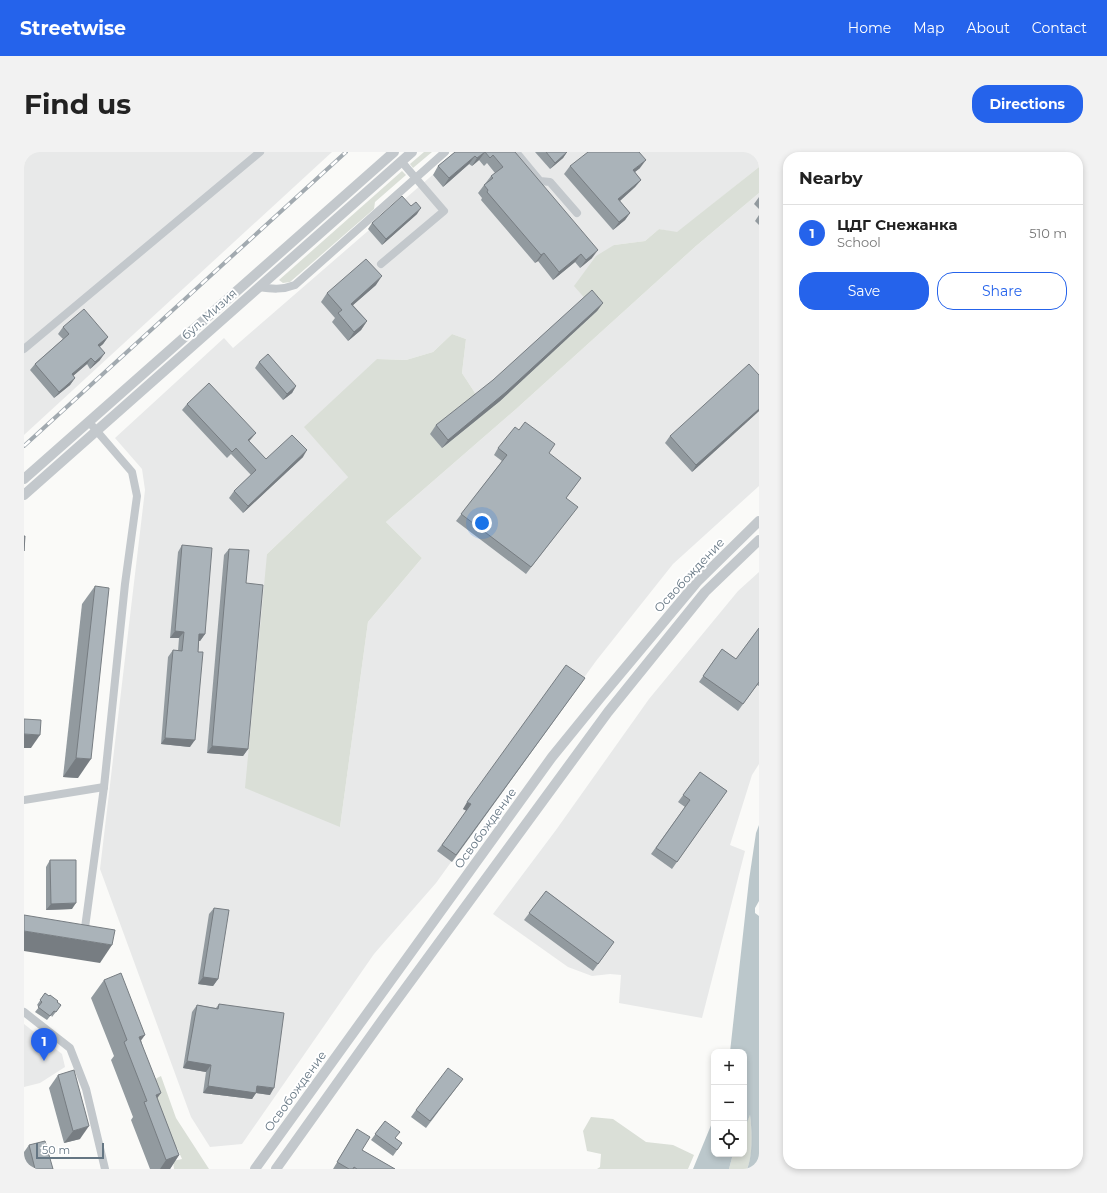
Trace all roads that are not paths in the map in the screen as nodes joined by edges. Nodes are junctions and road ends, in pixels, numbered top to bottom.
1 (260, 152) edge
2 (394, 152) edge
3 (412, 152) edge
4 (445, 152) edge
5 (516, 152) edge
6 (400, 161) junction
7 (415, 178) junction
8 (577, 213) dead end
9 (381, 264) dead end
10 (259, 287) junction
11 (24, 349) edge
12 (89, 422) junction
13 (97, 431) junction
14 (24, 479) edge
15 (24, 495) edge
16 (759, 521) edge
17 (759, 540) edge
18 (104, 787) junction
19 (24, 800) edge
20 (77, 935) edge
21 (24, 1012) edge
22 (105, 1169) edge
23 (255, 1169) edge
24 (276, 1169) edge

1 - 11 street
2 - 12 street, бул. Мизия
3 - 6 street, бул. Мизия
4 - 7 street
5 - 8 street
6 - 7 street
6 - 10 street, бул. Мизия
7 - 9 street
7 - 10 street
10 - 13 street, бул. Мизия
12 - 13 street
12 - 14 street, бул. Мизия
13 - 15 street, бул. Мизия
13 - 18 street
16 - 23 street, Освобождение
17 - 24 street, Освобождение
18 - 19 street
18 - 20 street
21 - 22 street

